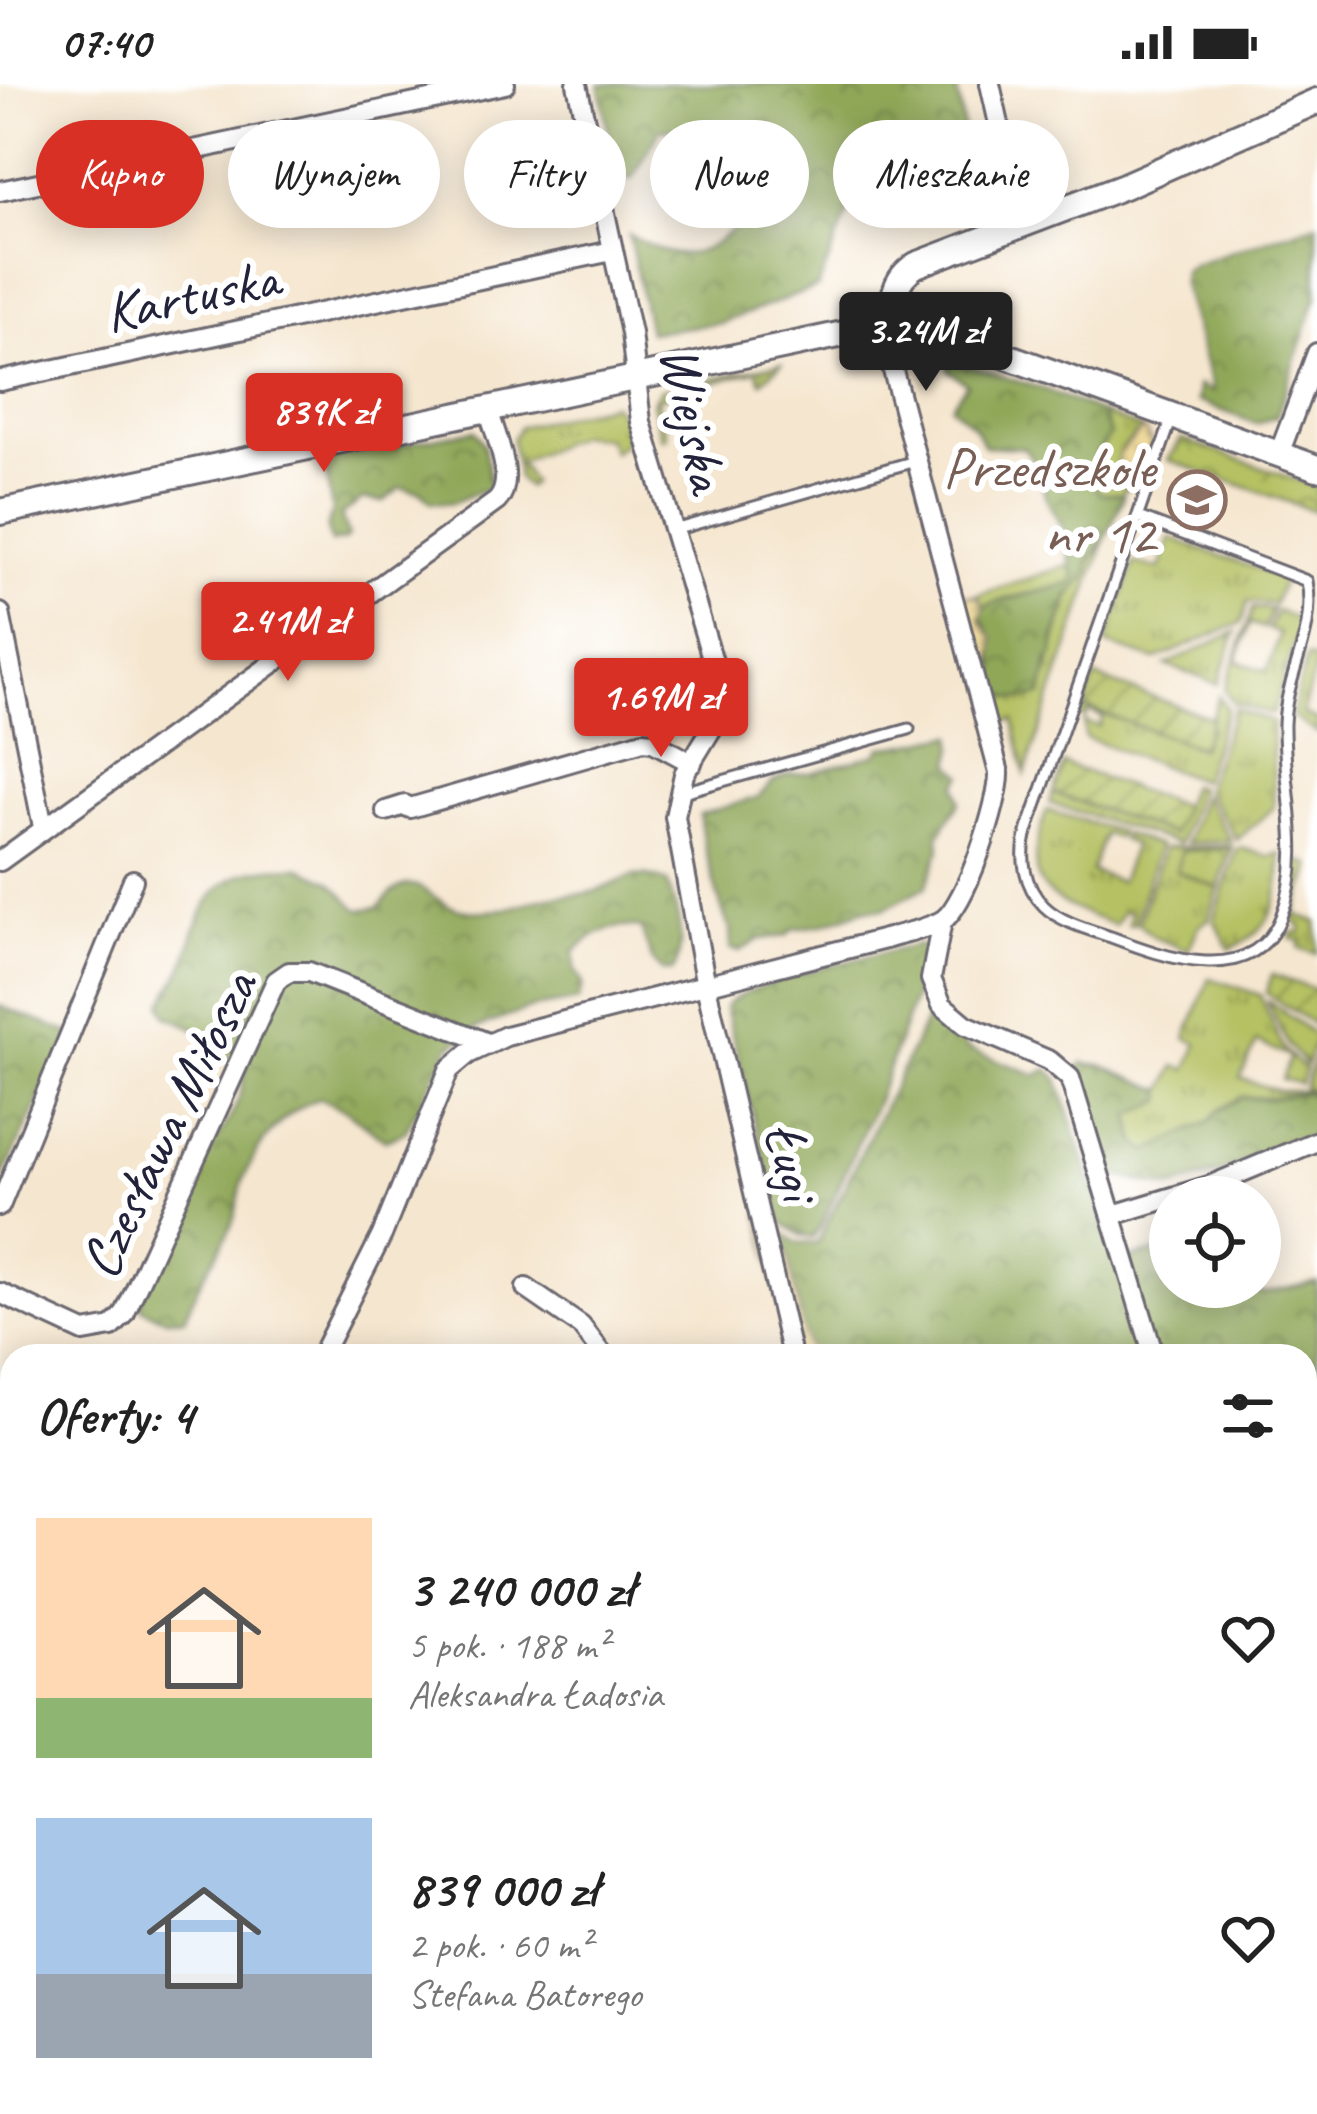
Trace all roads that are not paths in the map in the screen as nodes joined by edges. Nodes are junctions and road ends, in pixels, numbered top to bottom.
1 (505, 84) edge
2 (578, 84) edge
3 (990, 84) edge
4 (1317, 101) edge
5 (998, 120) edge
6 (0, 190) edge
7 (1069, 207) edge
8 (1019, 228) edge
9 (612, 250) junction
10 (891, 332) junction
11 (1317, 353) edge
12 (634, 378) junction
13 (0, 381) edge
14 (488, 410) junction
15 (1172, 418) junction
16 (1279, 454) junction
17 (915, 460) junction
18 (1317, 468) edge
19 (0, 512) edge
20 (1138, 517) junction
21 (674, 530) junction
22 (968, 572) dead end
23 (1317, 573) edge
24 (947, 579) junction
25 (1307, 580) junction
26 (0, 614) edge
27 (909, 729) dead end
28 (692, 763) junction
29 (678, 794) junction
30 (386, 811) dead end
31 (43, 827) junction
32 (0, 861) edge
33 (133, 880) dead end
34 (942, 921) junction
35 (706, 986) junction
36 (488, 1042) junction
37 (1317, 1141) edge
38 (0, 1206) edge
39 (1113, 1214) junction
40 (526, 1288) dead end
41 (0, 1293) edge
42 (327, 1344) edge
43 (595, 1344) edge
44 (786, 1344) edge
45 (1151, 1344) edge

1 - 6 street
2 - 9 street, Wiejska
3 - 5 street
4 - 7 street
8 - 10 street
9 - 12 street, Wiejska
9 - 13 street, Kartuska
10 - 12 street
10 - 15 street
10 - 17 street
11 - 16 street
12 - 14 street
12 - 21 street, Wiejska
14 - 19 street
14 - 31 street
15 - 16 street
15 - 20 lane
16 - 18 street
17 - 21 lane
17 - 24 street
20 - 25 lane
20 - 25 lane
21 - 28 street, Wiejska
22 - 24 street
23 - 25 lane
24 - 34 street
26 - 31 street
27 - 29 lane
28 - 29 street, Wiejska
28 - 30 street
29 - 35 street, Wiejska
31 - 32 street
33 - 38 street
34 - 35 street
34 - 39 street
35 - 36 street
35 - 44 street, Ługi
36 - 41 street, Czesława Miłosza
36 - 42 street
37 - 39 street
39 - 45 street
40 - 43 street

